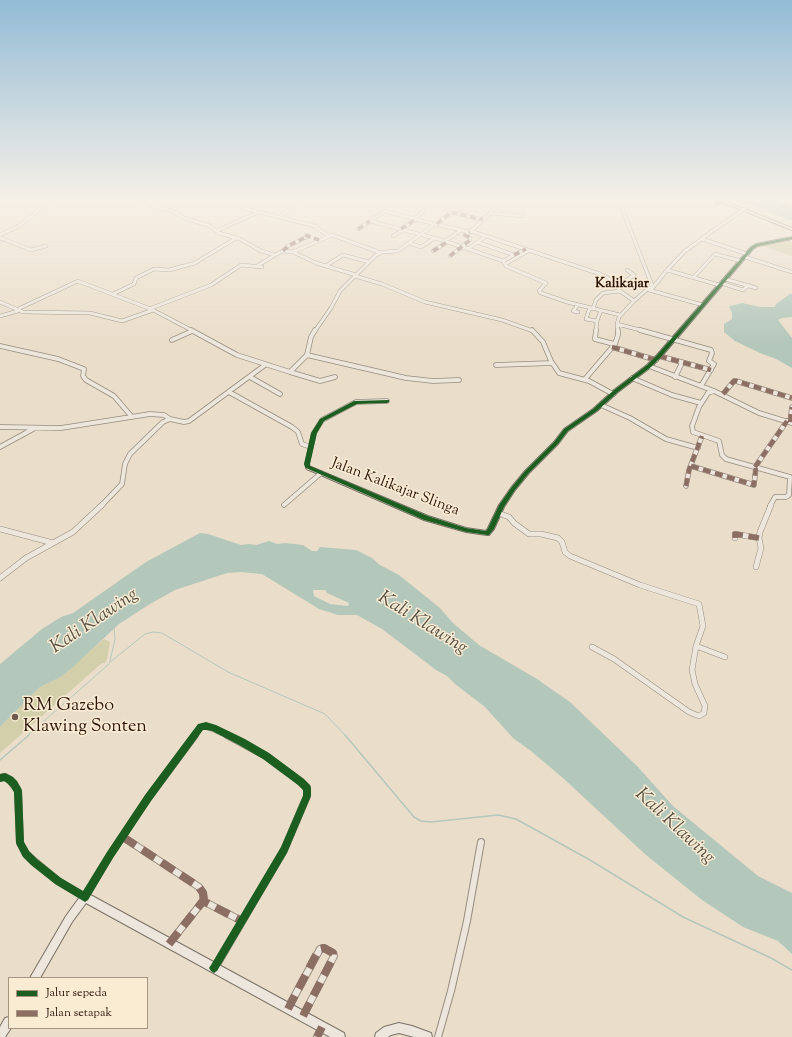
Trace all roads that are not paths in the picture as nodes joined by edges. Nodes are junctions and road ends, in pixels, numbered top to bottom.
1 (23, 246) edge
2 (45, 246) edge
3 (222, 246) edge
4 (252, 246) edge
5 (288, 246) edge
6 (306, 246) edge
7 (362, 246) edge
8 (405, 246) edge
9 (439, 246) edge
10 (471, 246) edge
11 (490, 246) edge
12 (512, 246) edge
13 (518, 246) edge
14 (637, 246) edge
15 (692, 246) edge
16 (722, 246) edge
17 (755, 246) edge
18 (463, 247) joint
19 (468, 249) junction
20 (528, 250) junction
21 (283, 251) junction
22 (432, 251) dead end
23 (504, 251) junction
24 (294, 252) junction
25 (381, 253) junction
26 (275, 255) junction
27 (514, 255) junction
28 (746, 255) junction
29 (450, 256) dead end
30 (741, 261) junction
31 (369, 262) junction
32 (503, 262) junction
33 (327, 265) junction
34 (258, 266) junction
35 (262, 267) dead end
36 (626, 270) dead end
37 (667, 270) junction
38 (792, 272) edge
39 (356, 275) junction
40 (694, 277) junction
41 (725, 279) junction
42 (720, 284) junction
43 (748, 285) junction
44 (617, 287) junction
45 (756, 288) dead end
46 (649, 290) junction
47 (620, 291) junction
48 (113, 294) junction
49 (634, 301) junction
50 (0, 302) edge
51 (578, 305) junction
52 (703, 305) junction
53 (593, 308) junction
54 (149, 309) junction
55 (17, 310) junction
56 (601, 310) junction
57 (578, 312) dead end
58 (620, 315) junction
59 (0, 316) edge
60 (597, 321) junction
61 (618, 324) junction
62 (192, 331) junction
63 (674, 339) junction
64 (172, 340) dead end
65 (0, 346) edge
66 (613, 346) junction
67 (307, 354) junction
68 (658, 358) junction
69 (552, 363) junction
70 (265, 365) junction
71 (496, 365) dead end
72 (681, 365) dead end
73 (649, 366) junction
74 (711, 370) junction
75 (290, 372) junction
76 (250, 377) junction
77 (335, 377) dead end
78 (676, 377) junction
79 (632, 378) junction
80 (585, 379) junction
81 (459, 380) dead end
82 (701, 386) junction
83 (714, 391) junction
84 (229, 392) junction
85 (280, 394) dead end
86 (613, 394) junction
87 (722, 394) junction
88 (792, 398) edge
89 (387, 401) dead end
90 (701, 403) junction
91 (601, 405) junction
92 (792, 407) edge
93 (132, 417) junction
94 (170, 419) junction
95 (790, 422) edge
96 (0, 427) edge
97 (34, 428) junction
98 (702, 436) junction
99 (0, 447) edge
100 (311, 447) junction
101 (698, 448) junction
102 (691, 466) junction
103 (756, 467) junction
104 (309, 468) joint
105 (321, 473) junction
106 (686, 486) dead end
107 (284, 505) dead end
108 (498, 513) junction
109 (0, 529) edge
110 (735, 538) dead end
111 (759, 538) junction
112 (53, 543) junction
113 (756, 568) dead end
114 (0, 578) edge
115 (696, 646) junction
116 (592, 648) dead end
117 (725, 657) dead end
118 (2, 776) edge
119 (123, 836) junction
120 (481, 842) dead end
121 (85, 897) junction
122 (204, 901) junction
123 (242, 921) junction
124 (170, 944) junction
125 (214, 968) junction
126 (36, 977) edge
127 (288, 1008) junction
128 (303, 1016) junction
129 (8, 1024) edge
130 (322, 1027) junction
131 (0, 1036) edge
132 (317, 1037) edge
133 (340, 1037) edge
134 (380, 1037) edge
135 (426, 1037) edge
136 (438, 1037) edge

1 - 2 street
3 - 48 street
4 - 26 street
5 - 21 street
6 - 24 street
7 - 25 street
8 - 25 street
9 - 22 street
10 - 19 street
11 - 23 street
12 - 23 street
13 - 20 street
14 - 46 street
15 - 37 street
16 - 28 street
17 - 28 street, Jalan Kalikajar Slinga
18 - 19 street
18 - 29 street
19 - 32 street
20 - 27 street
20 - 32 street
20 - 44 street
21 - 24 street
21 - 26 street
23 - 27 street
24 - 33 street
25 - 31 street
26 - 34 street
27 - 32 street
28 - 30 street, Jalan Kalikajar Slinga
28 - 38 street
30 - 40 street
30 - 41 street, Jalan Kalikajar Slinga
31 - 33 street
31 - 39 street
32 - 51 street
33 - 39 street
34 - 35 street
34 - 54 street
36 - 44 street
37 - 40 street
37 - 46 street
39 - 67 street
39 - 69 street
40 - 42 street
41 - 42 street, Jalan Kalikajar Slinga
41 - 43 street
42 - 43 street
42 - 52 street, Jalan Kalikajar Slinga
43 - 45 street
44 - 47 street
46 - 49 street
46 - 52 street
47 - 49 street
47 - 53 street
48 - 54 street
48 - 55 street
49 - 58 street
50 - 55 street
51 - 53 street
51 - 57 street
52 - 63 street, Jalan Kalikajar Slinga
53 - 56 street
53 - 60 street
54 - 55 street
54 - 62 street
55 - 59 street
56 - 58 street
56 - 60 street
58 - 61 street
60 - 66 street
61 - 63 street
61 - 66 street
62 - 64 street
62 - 70 street
63 - 68 street, Jalan Kalikajar Slinga
63 - 74 street
65 - 93 street
66 - 68 street
66 - 80 street
67 - 75 street
67 - 81 street
68 - 73 street, Jalan Kalikajar Slinga
68 - 74 street
69 - 71 street
69 - 80 street
70 - 75 street
70 - 76 street
72 - 78 street
73 - 78 street
73 - 79 street, Jalan Kalikajar Slinga
74 - 82 street
75 - 77 street
76 - 84 street
76 - 85 street
78 - 82 street
79 - 86 street, Jalan Kalikajar Slinga
79 - 90 street
80 - 86 street
82 - 83 street
83 - 87 street
83 - 90 street
84 - 94 street
84 - 100 street
86 - 91 street, Jalan Kalikajar Slinga
87 - 88 street
87 - 95 street
89 - 100 street
90 - 98 street
91 - 101 street
91 - 108 street, Jalan Kalikajar Slinga
92 - 95 street
93 - 94 street
93 - 97 street
94 - 112 street
95 - 103 street
96 - 97 street
97 - 99 street
98 - 101 street
98 - 103 street
100 - 104 street
101 - 102 street
102 - 103 street
102 - 106 street
103 - 111 street
104 - 105 street, Jalan Kalikajar Slinga
105 - 107 street
105 - 108 street, Jalan Kalikajar Slinga
108 - 115 street
109 - 112 street
110 - 111 street
111 - 113 street
112 - 114 street
115 - 116 street
115 - 117 street
118 - 121 street
119 - 121 street
119 - 122 street
119 - 123 street
120 - 136 street
121 - 124 street
121 - 126 street
122 - 123 street
122 - 124 street
123 - 125 street
124 - 125 street
125 - 127 street
127 - 128 street
127 - 128 street
128 - 130 street
129 - 131 street
130 - 132 street
130 - 133 street
134 - 135 street

